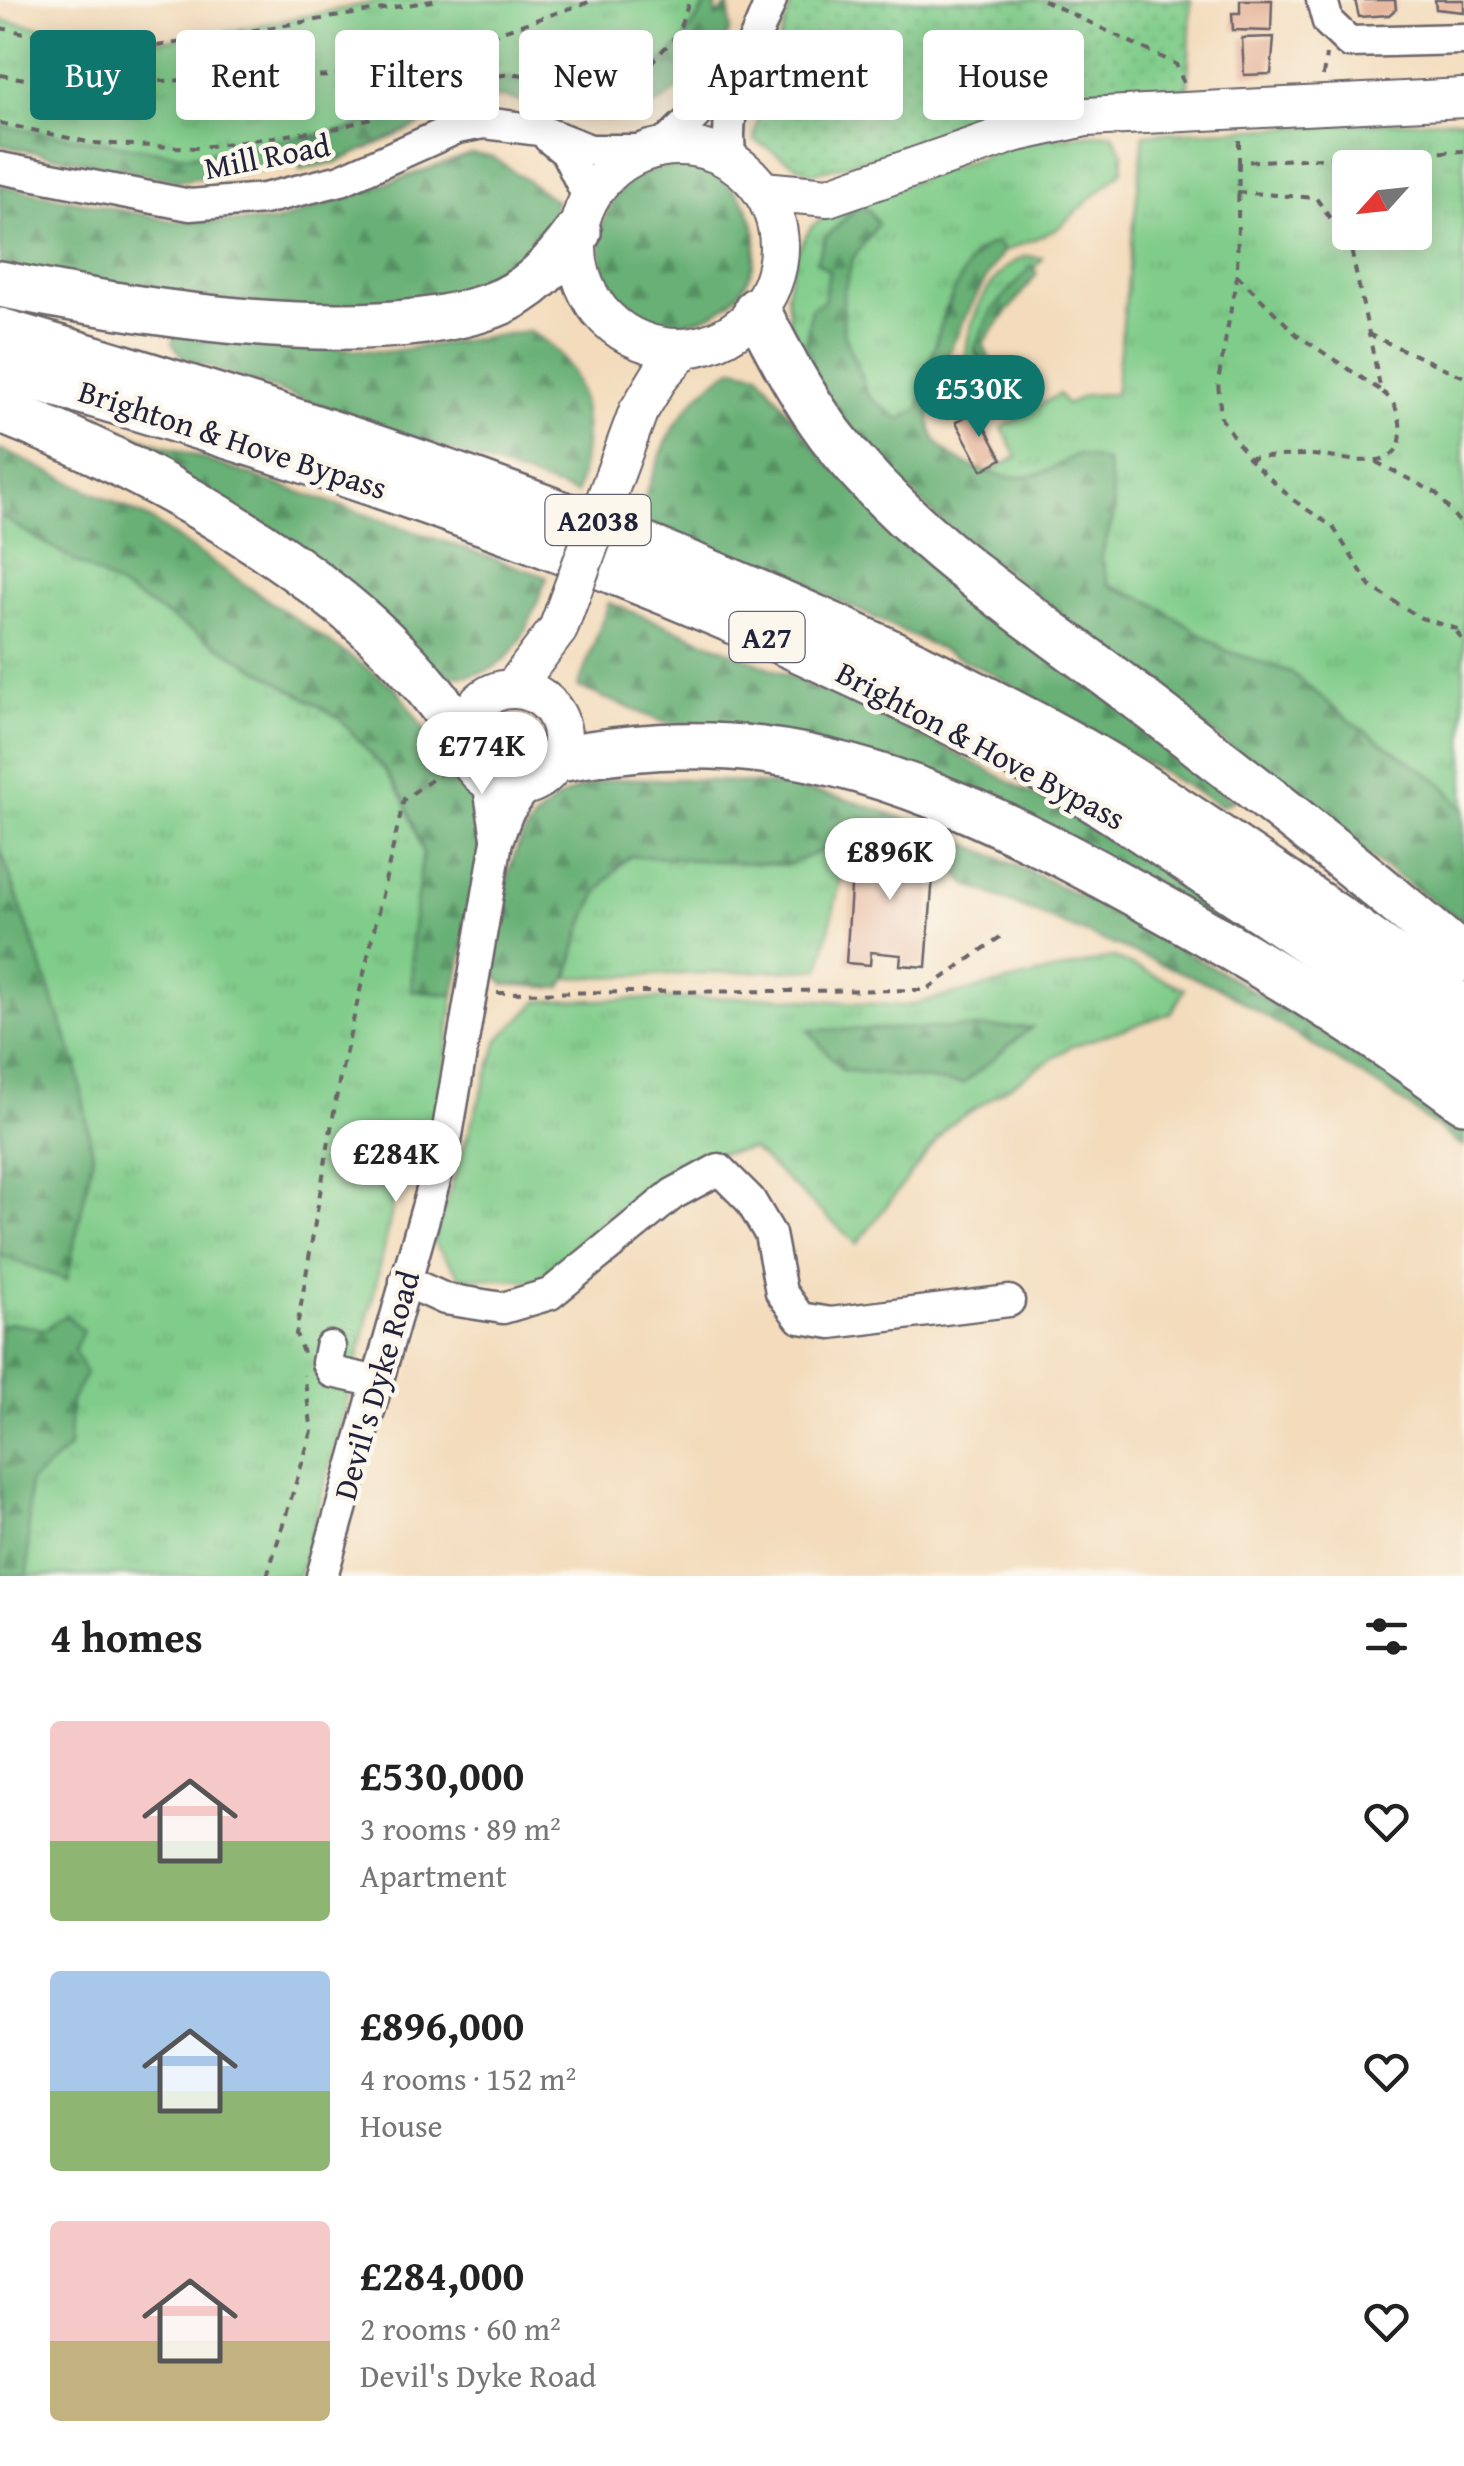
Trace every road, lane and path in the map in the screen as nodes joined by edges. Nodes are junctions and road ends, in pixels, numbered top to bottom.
1 (438, 0) edge
2 (595, 0) edge
3 (690, 0) edge
4 (771, 0) edge
5 (1043, 0) edge
6 (1328, 18) edge
7 (0, 28) edge
8 (758, 30) edge
9 (1464, 39) edge
10 (0, 76) edge
11 (1200, 82) dead end
12 (1322, 88) dead end
13 (1464, 98) edge
14 (1238, 108) junction
15 (687, 120) edge
16 (728, 120) edge
17 (0, 123) edge
18 (539, 130) junction
19 (655, 148) junction
20 (1464, 152) edge
21 (731, 160) junction
22 (1239, 162) junction
23 (0, 168) edge
24 (763, 191) junction
25 (1237, 192) junction
26 (828, 197) junction
27 (583, 215) junction
28 (780, 247) junction
29 (1237, 275) junction
30 (0, 284) edge
31 (757, 310) junction
32 (0, 332) edge
33 (1366, 332) junction
34 (627, 334) junction
35 (686, 348) junction
36 (0, 367) edge
37 (1464, 377) edge
38 (1381, 391) junction
39 (0, 410) edge
40 (638, 412) junction
41 (1248, 458) junction
42 (1376, 462) junction
43 (1464, 528) edge
44 (1464, 631) edge
45 (1456, 632) junction
46 (1464, 643) edge
47 (530, 696) junction
48 (464, 740) junction
49 (542, 772) junction
50 (488, 780) junction
51 (429, 782) dead end
52 (498, 841) junction
53 (1000, 936) dead end
54 (1464, 959) edge
55 (471, 994) junction
56 (1464, 1010) edge
57 (1464, 1053) edge
58 (1464, 1100) edge
59 (405, 1281) junction
60 (1009, 1301) dead end
61 (317, 1352) junction
62 (378, 1382) junction
63 (267, 1576) edge
64 (322, 1576) edge

1 - 7 path
2 - 10 path
3 - 17 path
4 - 8 street
5 - 11 path
6 - 9 street
6 - 12 path
13 - 14 main road
14 - 22 path
14 - 26 main road
15 - 19 street
16 - 21 street
18 - 19 street, Mill Road
18 - 23 street, Mill Road
18 - 27 street
19 - 21 main road
19 - 27 main road
20 - 22 path
21 - 24 main road
22 - 25 path
24 - 26 main road
24 - 28 main road
25 - 29 path
25 - 33 path
26 - 28 main road
27 - 30 highway
27 - 34 main road
28 - 31 main road
29 - 38 path
29 - 41 path
31 - 35 main road
31 - 54 highway
32 - 56 highway, Brighton & Hove Bypass / A27
33 - 37 path
33 - 38 path
34 - 35 main road
34 - 40 main road, A2038
35 - 40 main road, A2038
36 - 57 highway, Brighton & Hove Bypass / A27
38 - 42 path
39 - 48 highway
40 - 47 main road, A2038, bridge
41 - 42 path
41 - 45 path
42 - 43 path
44 - 45 path
45 - 46 path
47 - 48 main road
47 - 49 main road
48 - 50 main road
49 - 50 main road
49 - 52 street, Devil's Dyke Road
49 - 58 highway
50 - 52 street, Devil's Dyke Road
51 - 61 path
52 - 55 street, Devil's Dyke Road
53 - 55 path
55 - 59 street, Devil's Dyke Road
59 - 60 street
59 - 62 street, Devil's Dyke Road
61 - 62 street
61 - 63 path
62 - 64 street, Devil's Dyke Road

